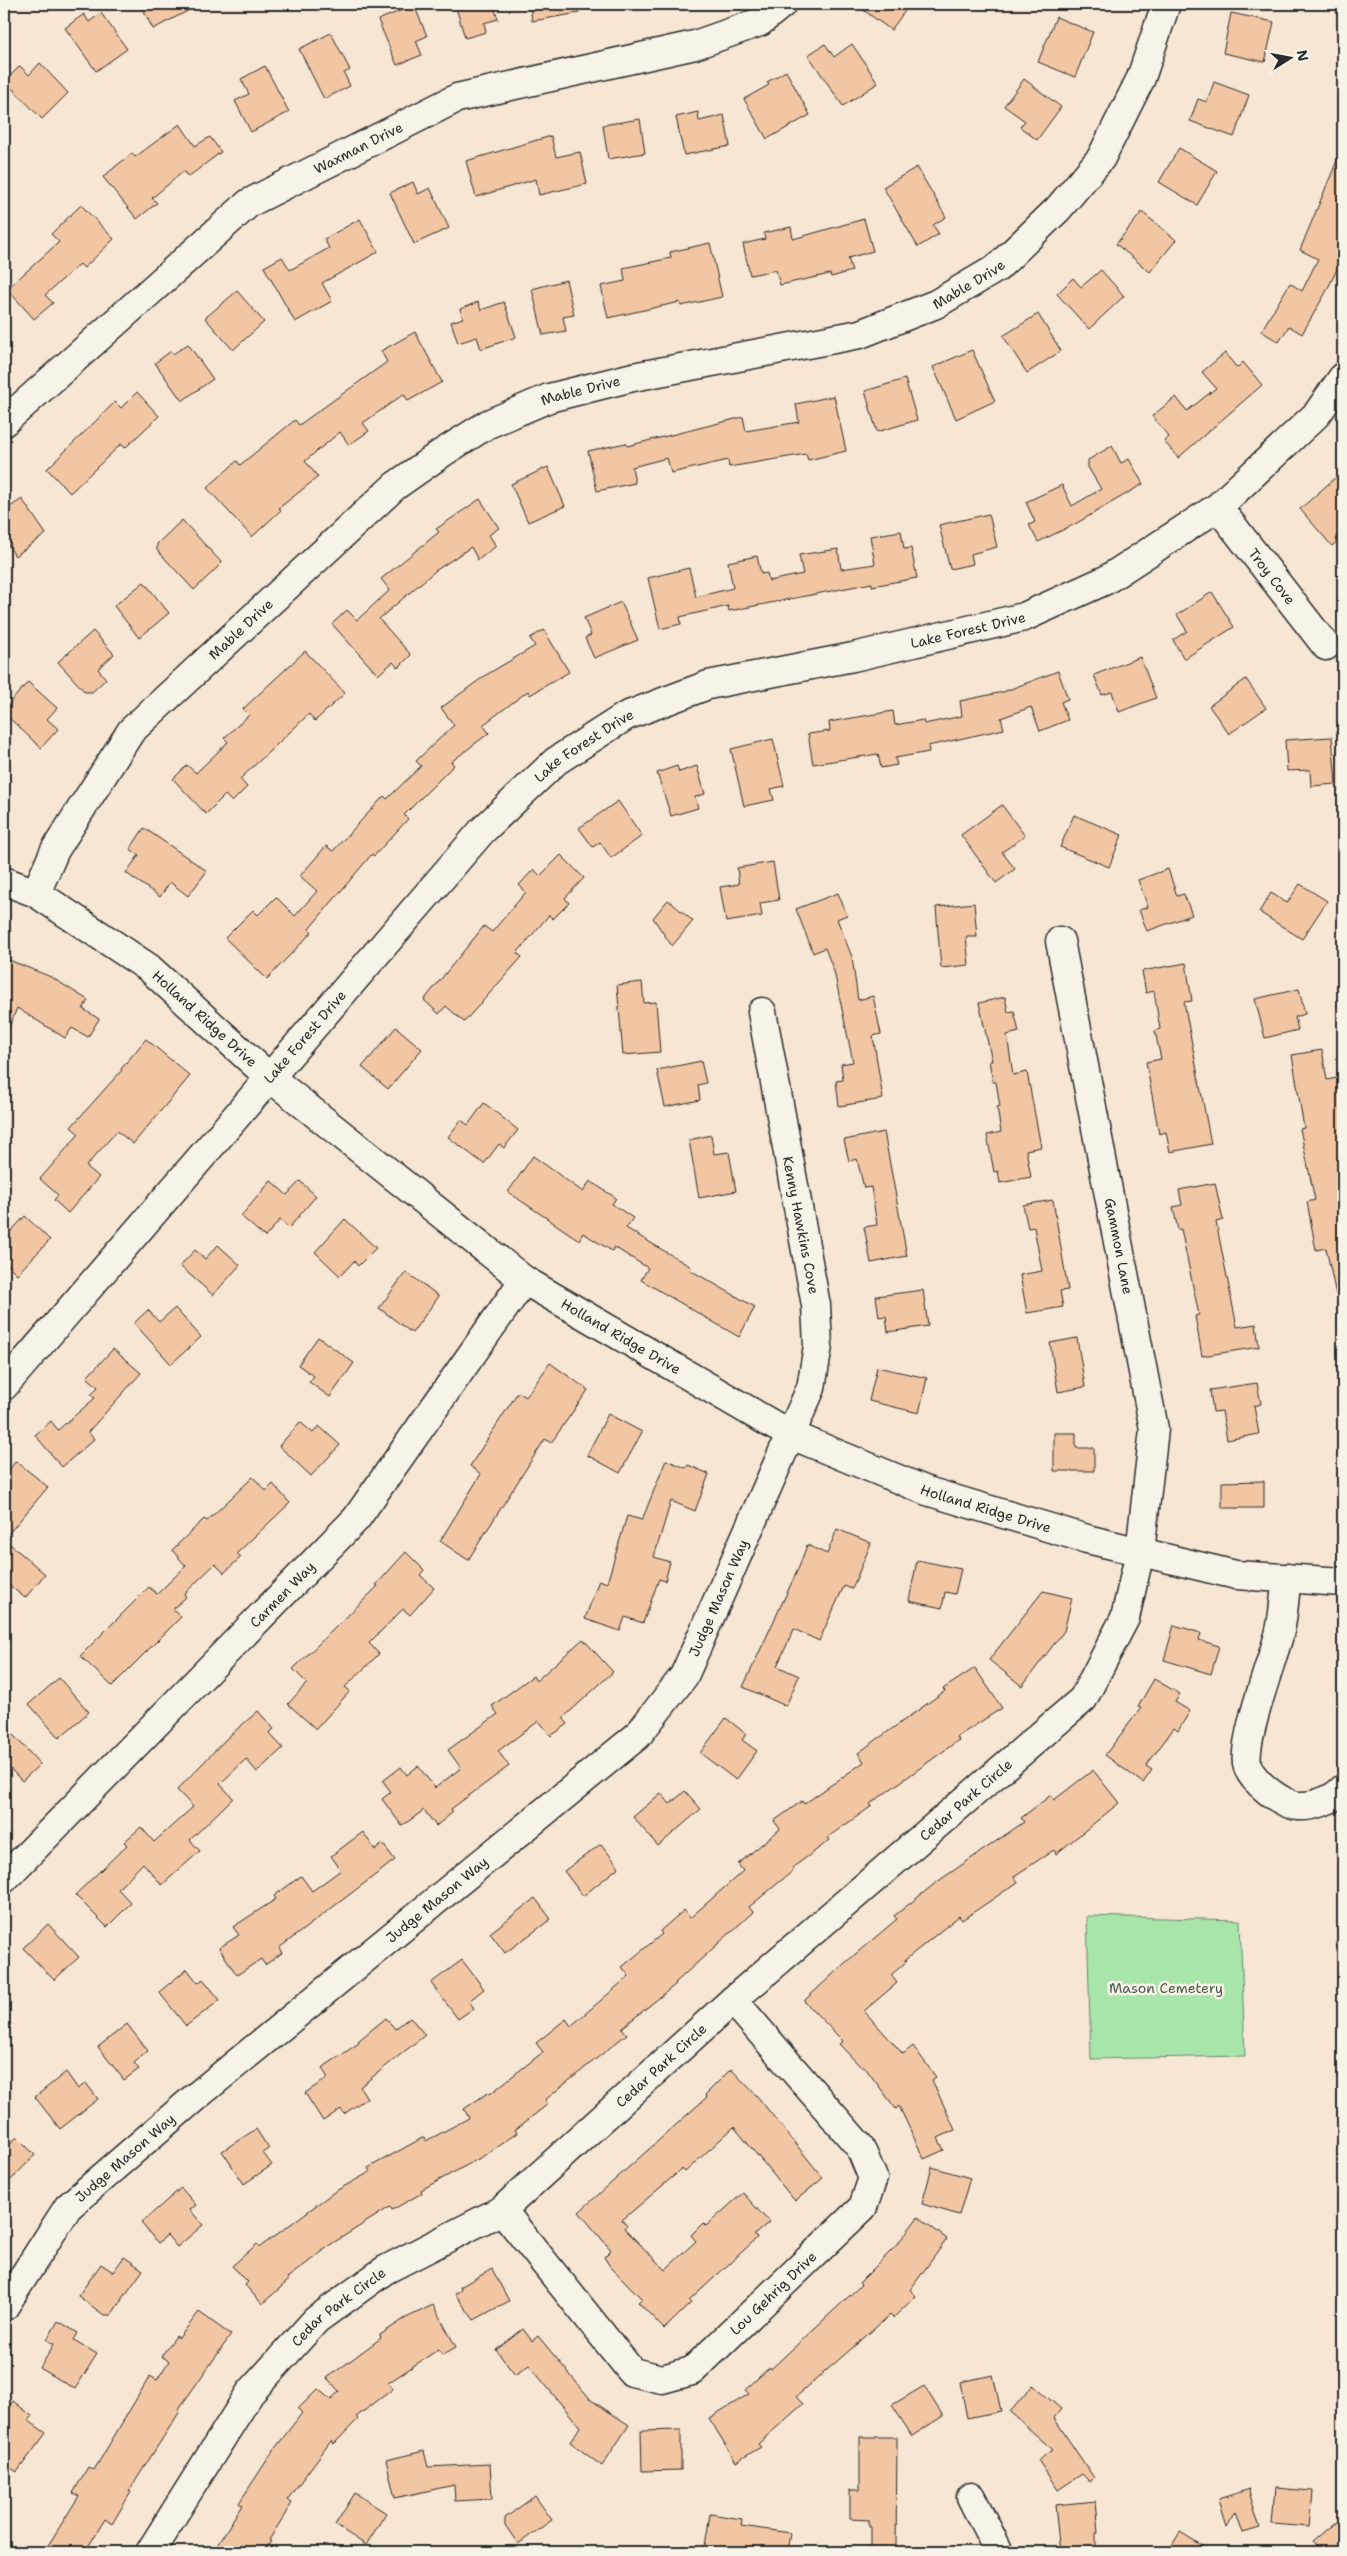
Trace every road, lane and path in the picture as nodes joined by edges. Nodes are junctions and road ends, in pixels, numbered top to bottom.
1 (782, 4) edge
2 (1166, 4) edge
3 (1343, 377) edge
4 (4, 422) edge
5 (1218, 507) junction
6 (1326, 646) dead end
7 (4, 881) edge
8 (36, 893) junction
9 (1060, 941) dead end
10 (762, 1012) dead end
11 (268, 1076) junction
12 (524, 1280) junction
13 (4, 1386) edge
14 (789, 1434) junction
15 (1140, 1552) junction
16 (1287, 1578) junction
17 (1343, 1582) edge
18 (1343, 1789) edge
19 (4, 1879) edge
20 (733, 2000) junction
21 (502, 2210) junction
22 (4, 2307) edge
23 (971, 2497) dead end
24 (150, 2552) edge
25 (999, 2552) edge

1 - 4 street, Waxman Drive
2 - 8 street, Mable Drive
3 - 5 street, Lake Forest Drive
5 - 6 street, Troy Cove
5 - 11 street, Lake Forest Drive
7 - 8 street, Holland Ridge Drive
8 - 11 street, Holland Ridge Drive
9 - 15 street, Gammon Lane
10 - 14 street, Kenny Hawkins Cove
11 - 12 street, Holland Ridge Drive
11 - 13 street, Lake Forest Drive
12 - 14 street, Holland Ridge Drive
12 - 19 street, Carmen Way
14 - 15 street, Holland Ridge Drive
14 - 22 street, Judge Mason Way
15 - 16 street, Holland Ridge Drive
15 - 20 street, Cedar Park Circle
16 - 17 street, Holland Ridge Drive
16 - 18 street
20 - 21 street, Cedar Park Circle
20 - 21 street, Lou Gehrig Drive
21 - 24 street, Cedar Park Circle
23 - 25 street

